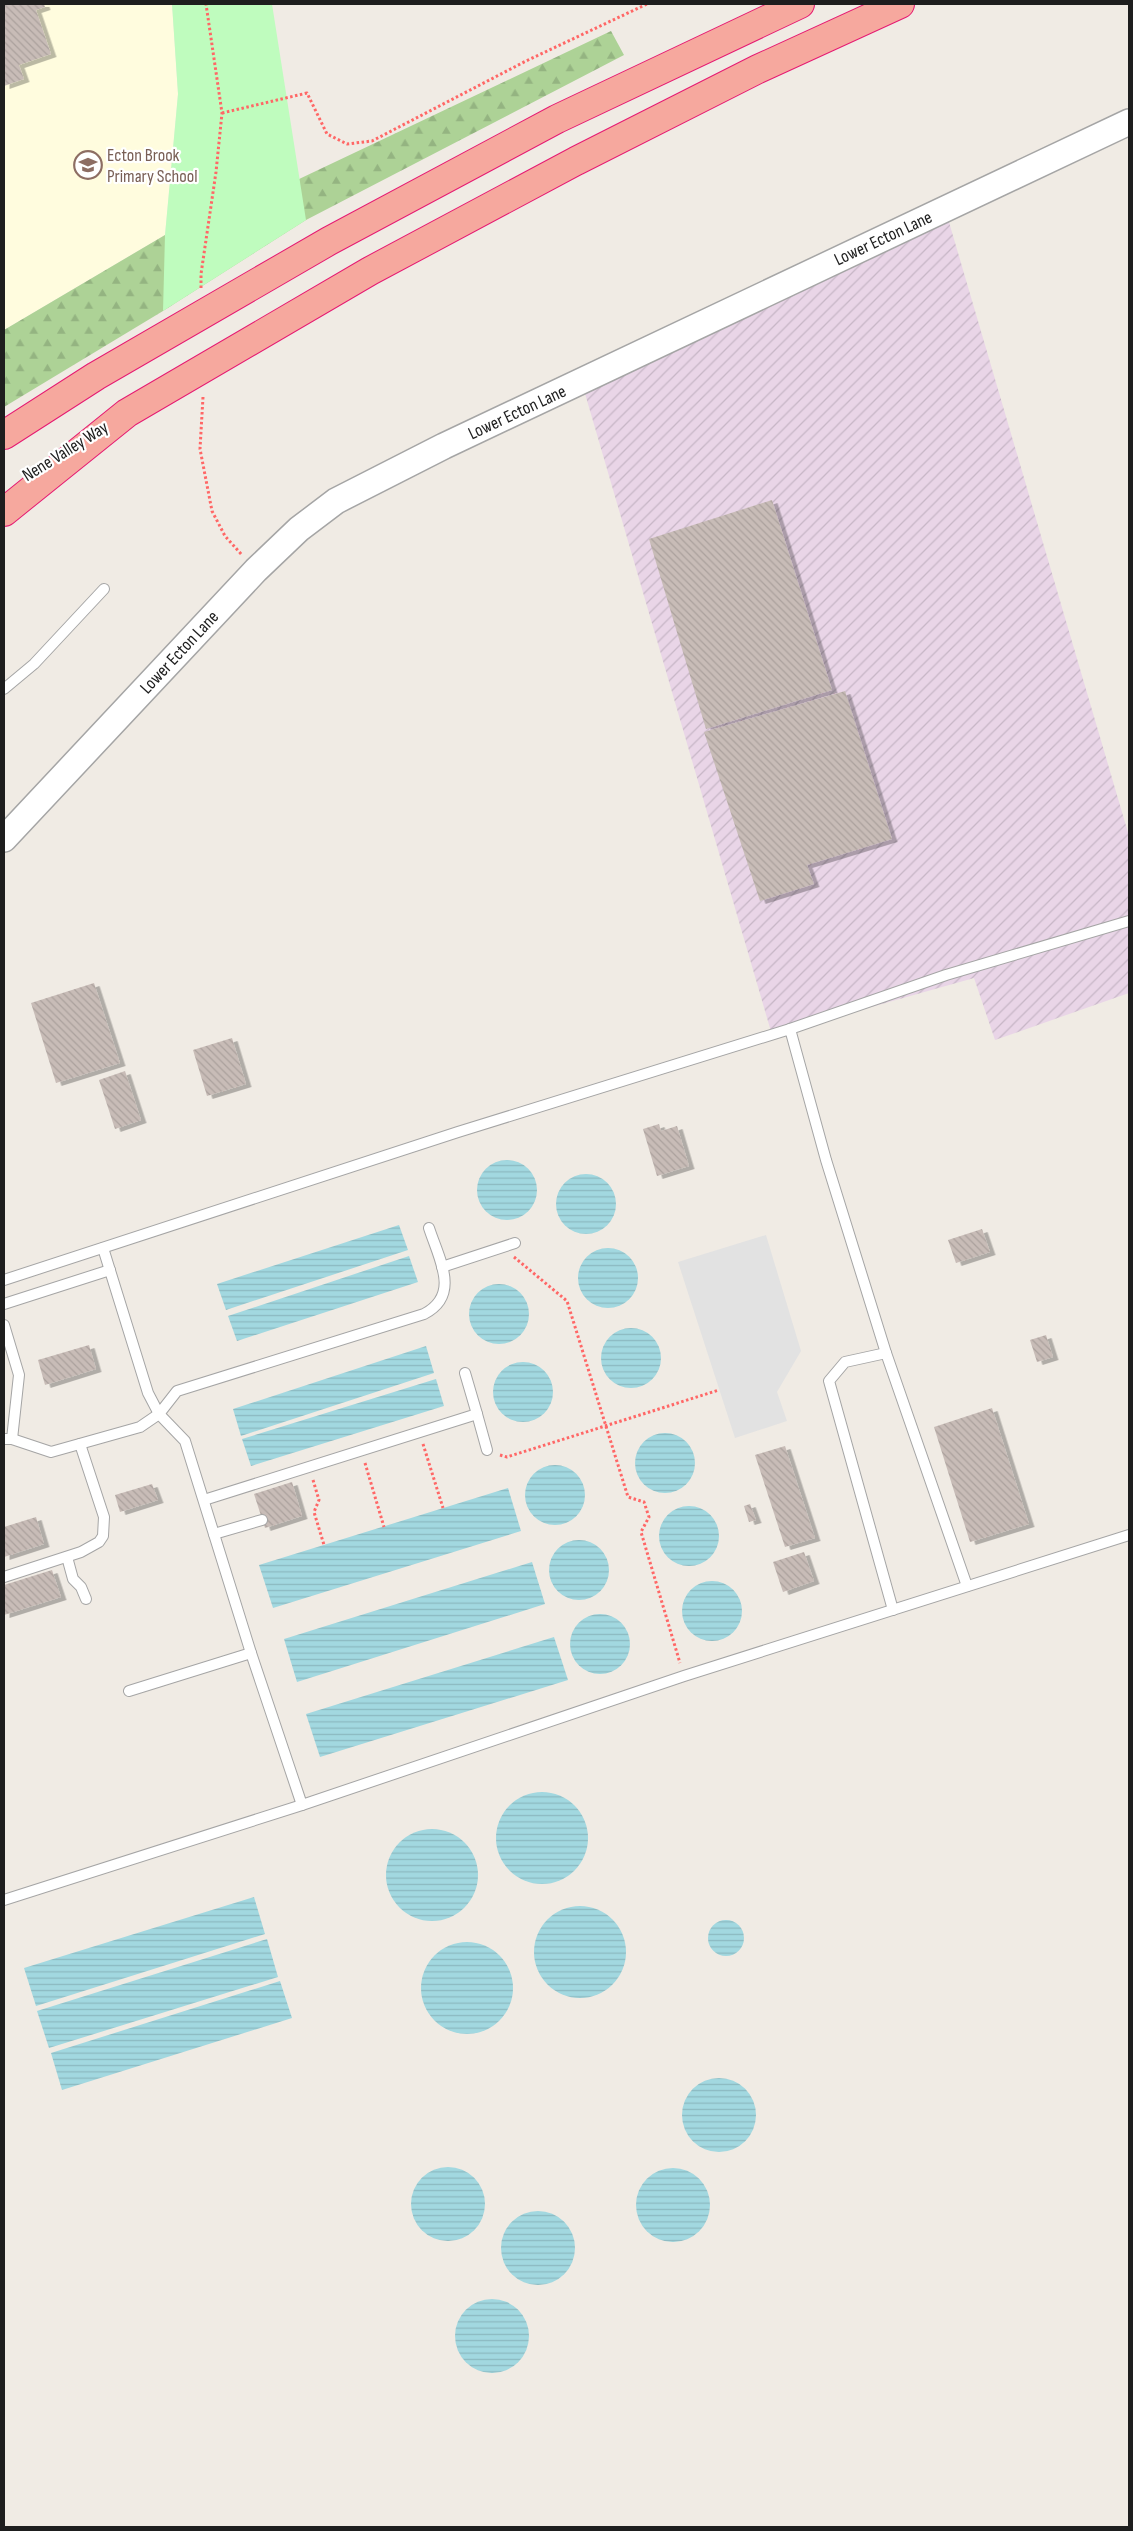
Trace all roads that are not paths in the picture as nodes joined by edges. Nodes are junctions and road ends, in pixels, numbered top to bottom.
1 (800, 4) edge
2 (900, 4) edge
3 (1129, 122) edge
4 (127, 413) junction
5 (4, 435) edge
6 (4, 490) edge
7 (4, 512) edge
8 (104, 589) dead end
9 (4, 688) edge
10 (4, 839) edge
11 (1129, 920) edge
12 (790, 1029) junction
13 (429, 1228) dead end
14 (515, 1243) dead end
15 (103, 1248) junction
16 (442, 1267) junction
17 (110, 1270) junction
18 (4, 1280) edge
19 (4, 1304) edge
20 (4, 1325) edge
21 (886, 1353) junction
22 (465, 1373) dead end
23 (159, 1414) junction
24 (477, 1414) junction
25 (8, 1439) edge
26 (80, 1444) junction
27 (487, 1450) road end
28 (204, 1500) junction
29 (262, 1520) dead end
30 (214, 1534) junction
31 (1129, 1534) edge
32 (67, 1557) junction
33 (4, 1577) edge
34 (967, 1586) junction
35 (86, 1599) dead end
36 (893, 1610) junction
37 (251, 1653) junction
38 (129, 1691) dead end
39 (302, 1805) junction
40 (4, 1900) edge

1 - 5 highway
2 - 4 highway
3 - 10 street, Lower Ecton Lane
4 - 6 highway, Nene Valley Way
4 - 7 highway
8 - 9 lane
11 - 12 lane
12 - 15 lane
12 - 21 lane
13 - 16 lane
14 - 16 lane
15 - 17 lane
15 - 18 lane
16 - 23 lane
17 - 19 lane
17 - 23 lane
20 - 25 lane
21 - 34 lane
21 - 36 lane
22 - 24 lane
23 - 26 lane
23 - 28 lane
24 - 27 lane
24 - 28 lane
25 - 26 lane
26 - 32 lane
28 - 30 lane
29 - 30 lane
30 - 37 lane
31 - 34 lane
32 - 33 lane
32 - 35 lane
34 - 36 lane
36 - 39 lane
37 - 38 lane
37 - 39 lane
39 - 40 lane

